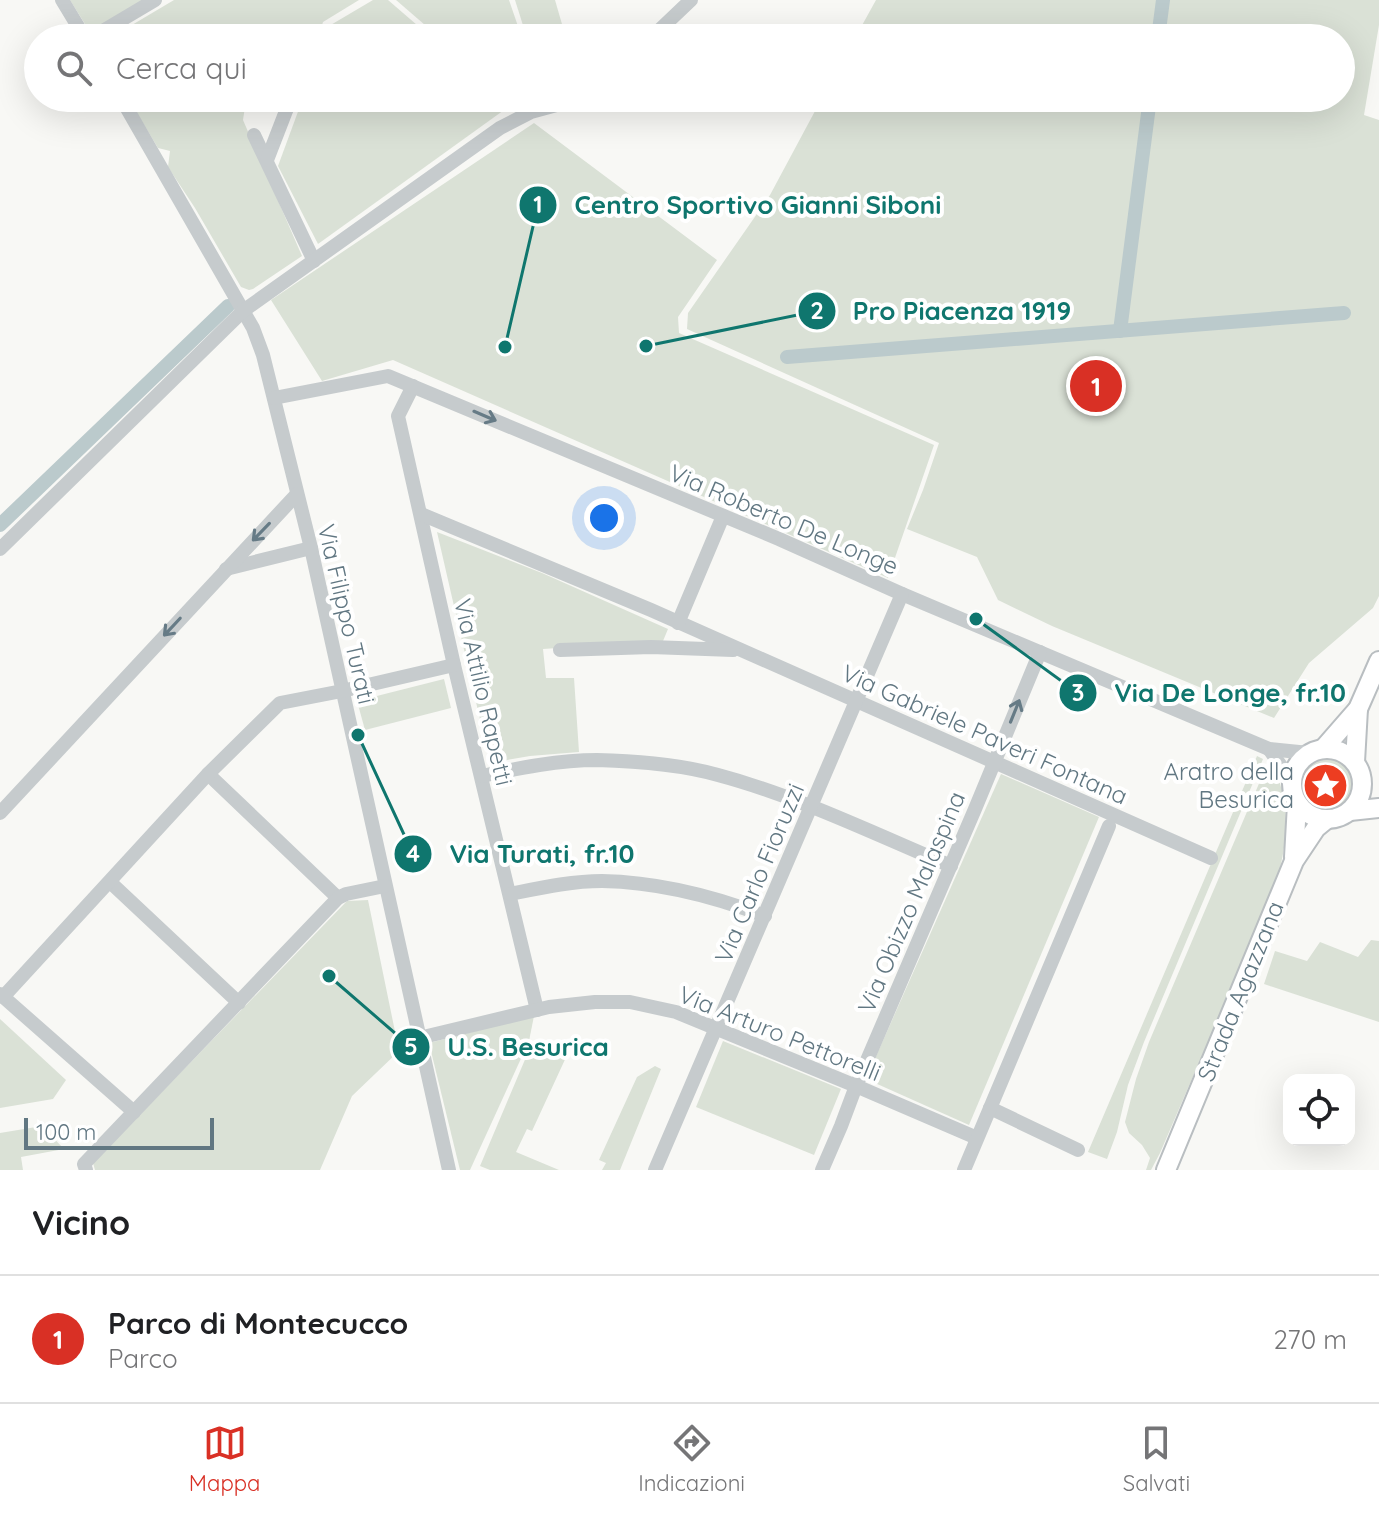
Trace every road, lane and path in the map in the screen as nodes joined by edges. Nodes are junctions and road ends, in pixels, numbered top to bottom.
1 (62, 0) edge
2 (155, 0) edge
3 (691, 0) edge
4 (78, 24) edge
5 (113, 24) edge
6 (666, 24) edge
7 (129, 112) edge
8 (286, 112) edge
9 (531, 112) edge
10 (254, 135) dead end
11 (267, 160) junction
12 (314, 261) junction
13 (243, 311) junction
14 (413, 386) junction
15 (274, 398) junction
16 (297, 494) junction
17 (421, 514) junction
18 (723, 516) junction
19 (311, 548) junction
20 (0, 549) edge
21 (225, 569) junction
22 (902, 594) junction
23 (678, 623) junction
24 (560, 650) dead end
25 (741, 651) junction
26 (1040, 652) junction
27 (1379, 661) edge
28 (454, 665) junction
29 (342, 691) junction
30 (857, 701) junction
31 (1358, 709) junction
32 (1269, 749) junction
33 (1316, 751) junction
34 (995, 762) junction
35 (1355, 762) junction
36 (208, 774) junction
37 (482, 776) junction
38 (1291, 780) junction
39 (1362, 780) junction
40 (1379, 792) edge
41 (1297, 804) junction
42 (811, 808) junction
43 (1379, 808) edge
44 (1350, 811) junction
45 (0, 813) edge
46 (1327, 819) junction
47 (1109, 826) dead end
48 (1211, 858) dead end
49 (1294, 861) junction
50 (951, 866) junction
51 (110, 882) junction
52 (385, 886) junction
53 (510, 894) junction
54 (338, 898) junction
55 (765, 916) junction
56 (2, 995) edge
57 (239, 1003) junction
58 (537, 1010) junction
59 (716, 1028) junction
60 (419, 1038) junction
61 (856, 1086) junction
62 (990, 1108) junction
63 (134, 1112) junction
64 (977, 1138) junction
65 (1078, 1150) dead end
66 (86, 1170) edge
67 (449, 1170) edge
68 (655, 1170) edge
69 (822, 1170) edge
70 (964, 1170) edge
71 (1166, 1170) edge

1 - 4 street
2 - 5 street
3 - 6 street
7 - 13 street, Via Filippo Turati
8 - 11 street
9 - 12 street
10 - 11 street
11 - 12 street
12 - 13 street
13 - 15 street, Via Filippo Turati
13 - 20 street
14 - 15 street, Via Roberto De Longe
14 - 17 street, Via Attilio Rapetti
14 -> 18 street, Via Roberto De Longe
15 - 16 street, Via Filippo Turati
16 - 19 street, Via Filippo Turati
16 -> 21 street
17 - 23 street, Via Gabriele Paveri Fontana
17 - 28 street, Via Attilio Rapetti
18 - 22 street, Via Roberto De Longe
18 - 23 street
19 - 21 street
19 - 29 street, Via Filippo Turati
21 -> 45 street
22 - 26 street, Via Roberto De Longe
22 - 30 street, Via Carlo Fioruzzi
23 - 25 street, Via Gabriele Paveri Fontana
24 - 25 street, Via Gabriele Paveri Fontana
25 - 30 street, Via Gabriele Paveri Fontana
26 - 32 street, Via Roberto De Longe
34 -> 26 street, Via Obizzo Malaspina
27 - 31 main road
28 - 29 street
28 - 37 street, Via Attilio Rapetti
29 - 36 street
29 - 52 street, Via Filippo Turati
30 - 34 street, Via Gabriele Paveri Fontana
30 - 42 street, Via Carlo Fioruzzi
31 - 33 main road
31 - 35 main road
32 - 33 street
32 - 38 street
33 - 35 main road
33 - 38 main road
34 - 48 street, Via Gabriele Paveri Fontana
34 - 50 street, Via Obizzo Malaspina
35 - 39 main road
36 - 51 street
36 - 54 street
37 - 42 street
37 - 53 street, Via Attilio Rapetti
38 - 41 main road
39 - 40 main road
39 - 44 main road
41 - 46 main road
41 - 49 main road
42 - 50 street
42 - 55 street, Via Carlo Fioruzzi
43 - 44 main road
44 - 46 main road
46 - 49 main road, Strada Agazzana
47 - 62 street
49 - 71 main road, Strada Agazzana
50 - 61 street, Via Obizzo Malaspina
51 - 56 street
51 - 57 street
52 - 54 street
52 - 60 street, Via Filippo Turati
53 - 55 street
53 - 58 street, Via Attilio Rapetti
54 - 57 street
55 - 59 street, Via Carlo Fioruzzi
56 - 63 street
57 - 63 street
58 - 59 street, Via Arturo Pettorelli
58 - 60 street, Via Arturo Pettorelli
59 - 61 street, Via Arturo Pettorelli
59 - 68 street, Via Carlo Fioruzzi
60 - 67 street, Via Filippo Turati
61 - 64 street, Via Arturo Pettorelli
61 - 69 street, Via Obizzo Malaspina
62 - 64 street
62 - 65 street
63 - 66 street
64 - 70 street

